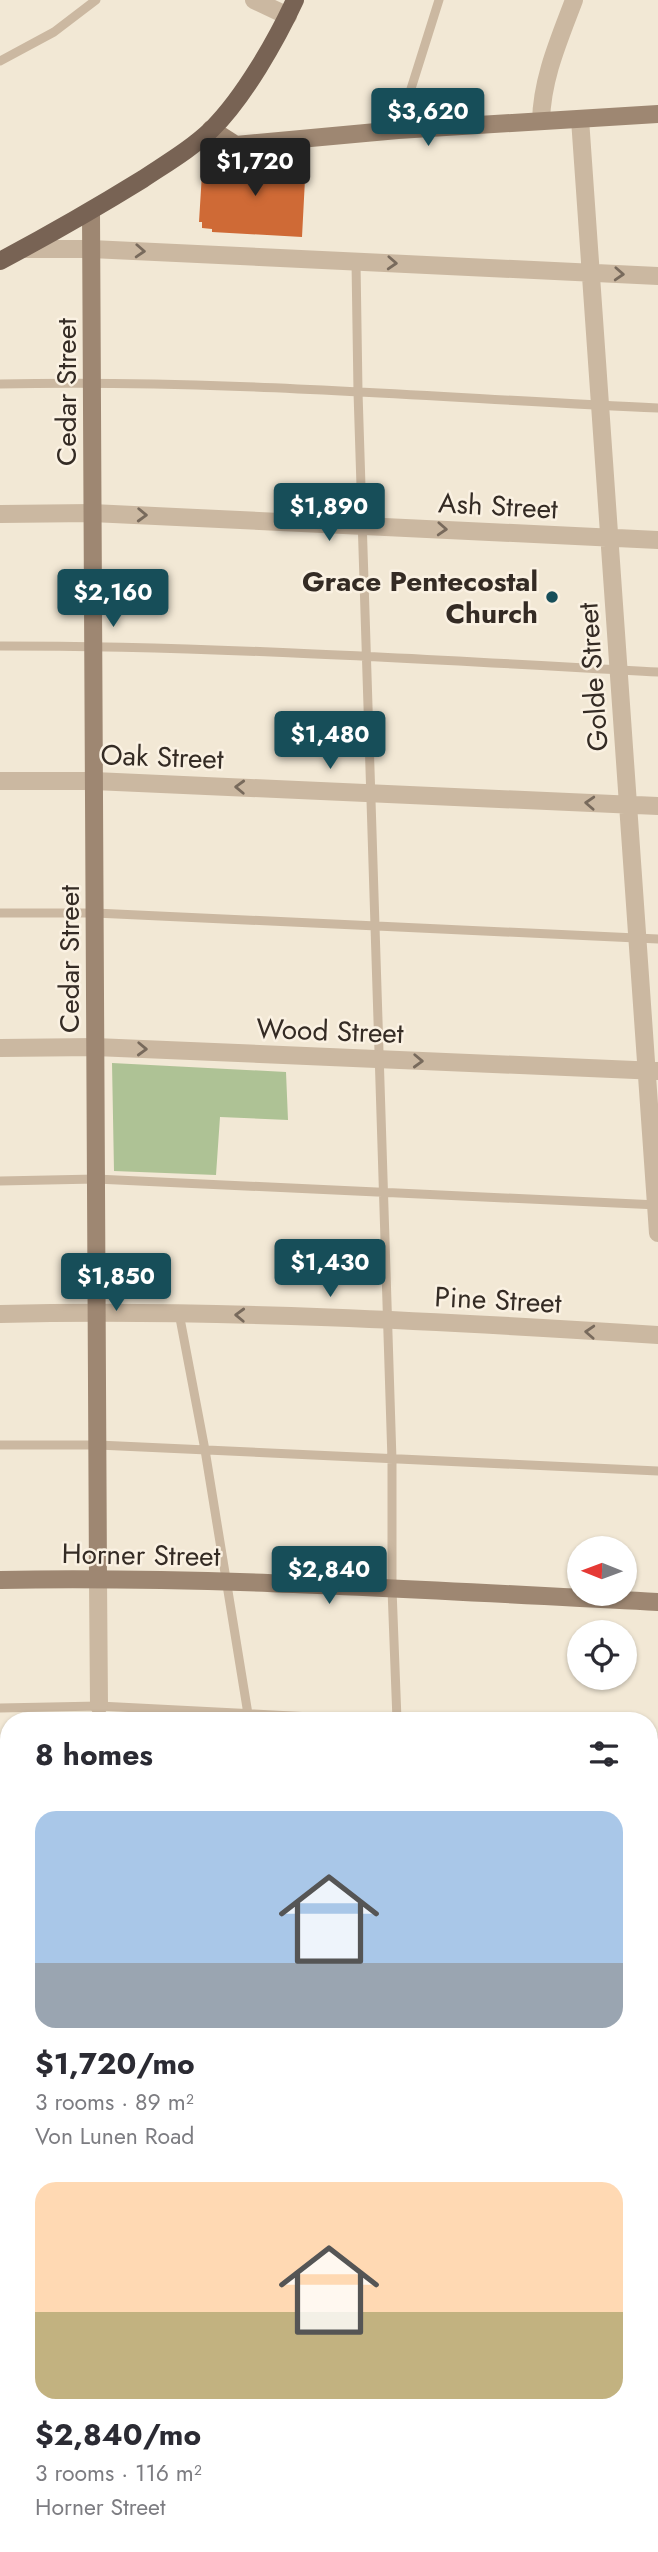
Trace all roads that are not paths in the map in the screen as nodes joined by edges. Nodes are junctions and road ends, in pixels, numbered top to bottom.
1 (96, 0) edge
2 (254, 0) edge
3 (439, 0) edge
4 (574, 0) edge
5 (292, 8) edge
6 (0, 61) edge
7 (658, 114) edge
8 (580, 119) junction
9 (541, 121) junction
10 (211, 129) junction
11 (398, 130) junction
12 (91, 212) junction
13 (23, 249) junction
14 (91, 249) junction
15 (0, 260) edge
16 (356, 262) junction
17 (591, 273) junction
18 (658, 276) edge
19 (92, 382) junction
20 (0, 384) edge
21 (358, 392) junction
22 (600, 406) junction
23 (658, 408) edge
24 (92, 513) junction
25 (0, 514) edge
26 (362, 525) junction
27 (610, 538) junction
28 (658, 540) edge
29 (0, 646) edge
30 (93, 646) junction
31 (366, 656) junction
32 (619, 670) junction
33 (658, 672) edge
34 (0, 781) edge
35 (94, 781) junction
36 (371, 792) junction
37 (628, 805) junction
38 (658, 806) edge
39 (0, 913) edge
40 (95, 913) junction
41 (374, 927) junction
42 (638, 938) junction
43 (658, 939) edge
44 (95, 1047) junction
45 (0, 1048) edge
46 (378, 1059) junction
47 (652, 1071) edge
48 (96, 1179) junction
49 (0, 1181) edge
50 (384, 1192) junction
51 (657, 1205) edge
52 (658, 1233) edge
53 (97, 1312) junction
54 (179, 1313) junction
55 (0, 1314) edge
56 (386, 1321) junction
57 (658, 1335) edge
58 (0, 1445) edge
59 (98, 1445) junction
60 (205, 1450) junction
61 (391, 1460) junction
62 (658, 1471) edge
63 (98, 1579) junction
64 (0, 1580) edge
65 (227, 1582) junction
66 (392, 1589) junction
67 (658, 1602) edge
68 (99, 1706) junction
69 (0, 1708) edge
70 (211, 1712) edge
71 (248, 1712) edge
72 (397, 1712) edge

1 - 6 lane
2 - 5 street
3 - 11 lane
4 - 9 street
5 - 10 main road
7 - 8 street
8 - 9 street
8 - 17 street, Golde Street
9 - 11 street
10 - 11 street
10 - 12 main road
12 - 13 main road
12 - 14 street, Cedar Street
13 - 14 street
13 - 15 main road
14 -> 16 street
14 - 19 street, Cedar Street
16 -> 17 street
16 - 21 lane
17 -> 18 street
17 - 22 street, Golde Street
19 - 20 lane
19 - 21 lane
19 - 24 street, Cedar Street
21 - 22 lane
21 - 26 lane
22 - 23 lane
22 - 27 street, Golde Street
24 - 25 street, Ash Street
24 -> 26 street, Ash Street
24 - 30 street, Cedar Street
26 -> 27 street, Ash Street
26 - 31 lane
27 - 28 street, Ash Street
27 - 32 street, Golde Street
29 - 30 lane
30 - 31 lane
30 - 35 street, Cedar Street
31 - 32 lane
31 - 36 lane
32 - 33 lane
32 - 37 street, Golde Street
34 - 35 street, Oak Street
36 -> 35 street, Oak Street
35 - 40 street, Cedar Street
37 -> 36 street, Oak Street
36 - 41 lane
37 - 38 street, Oak Street
37 - 42 street, Golde Street
39 - 40 lane
40 - 41 lane
40 - 44 street, Cedar Street
41 - 42 lane
41 - 46 lane
42 - 43 lane
42 - 47 street, Golde Street
44 - 45 street, Wood Street
44 -> 46 street, Wood Street
44 - 48 street, Cedar Street
46 -> 47 street, Wood Street
46 - 50 lane
47 - 51 street, Golde Street
48 - 49 lane
48 - 50 lane
48 - 53 street, Cedar Street
50 - 51 lane
50 - 56 lane
51 - 52 street, Golde Street
53 - 54 street, Pine Street
53 - 55 street, Pine Street
53 - 59 street, Cedar Street
56 -> 54 street, Pine Street
54 - 60 lane
57 -> 56 street, Pine Street
56 - 61 lane
58 - 59 lane
59 - 60 lane
59 - 63 street, Cedar Street
60 - 61 lane
60 - 65 lane
61 - 62 lane
61 - 66 lane
63 - 64 street, Horner Street
63 - 65 street, Horner Street
63 - 68 street, Cedar Street
65 - 66 street, Horner Street
65 - 71 lane
66 - 67 street, Horner Street
66 - 72 lane
68 - 69 lane
68 - 70 lane

